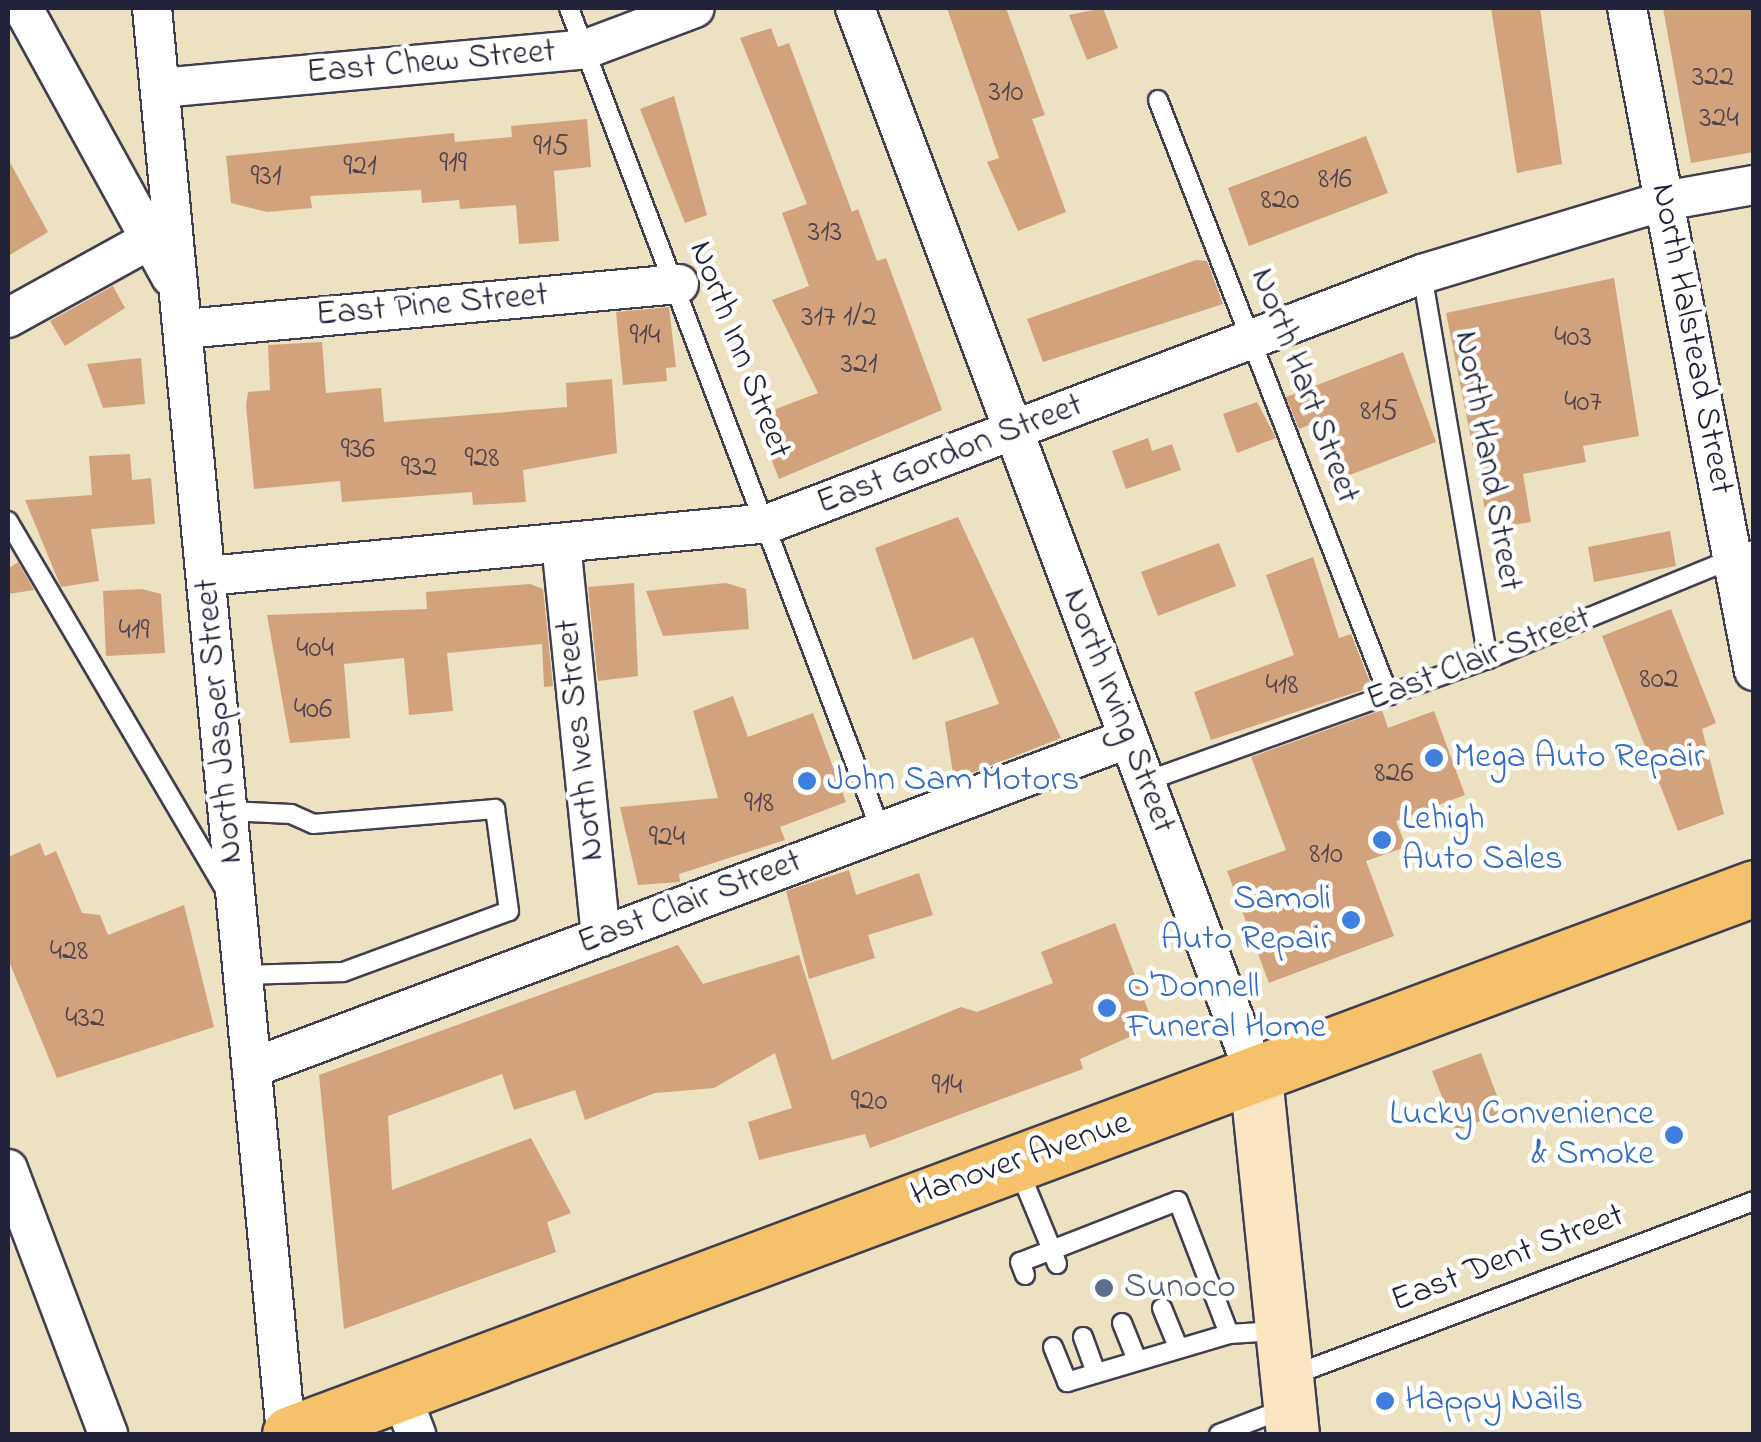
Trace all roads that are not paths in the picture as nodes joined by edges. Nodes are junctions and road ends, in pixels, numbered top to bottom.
1 (22, 8) edge
2 (152, 8) edge
3 (570, 8) edge
4 (695, 8) edge
5 (855, 8) edge
6 (1628, 8) edge
7 (586, 49) junction
8 (160, 88) junction
9 (1158, 100) dead end
10 (1754, 185) edge
11 (1664, 200) junction
12 (151, 239) junction
13 (1422, 274) junction
14 (679, 284) junction
15 (182, 313) junction
16 (8, 318) edge
17 (1250, 340) junction
18 (1013, 431) junction
19 (8, 521) edge
20 (770, 523) junction
21 (561, 543) junction
22 (1743, 554) edge
23 (207, 576) junction
24 (1488, 659) junction
25 (1754, 670) edge
26 (1389, 696) junction
27 (1127, 739) junction
28 (1144, 782) junction
29 (246, 813) junction
30 (881, 831) junction
31 (1754, 888) edge
32 (237, 911) junction
33 (601, 937) junction
34 (260, 975) junction
35 (252, 1068) junction
36 (1256, 1077) junction
37 (1016, 1164) junction
38 (8, 1169) edge
39 (1754, 1201) edge
40 (1054, 1257) junction
41 (1025, 1276) dead end
42 (1162, 1308) dead end
43 (1122, 1323) dead end
44 (1229, 1334) junction
45 (1084, 1337) dead end
46 (1178, 1347) junction
47 (1054, 1348) dead end
48 (1136, 1360) junction
49 (1096, 1374) junction
50 (1288, 1387) edge
51 (408, 1413) edge
52 (108, 1434) edge
53 (288, 1434) edge
54 (1219, 1434) edge

1 - 12 street
2 - 8 street, North Jasper Street
3 - 7 lane, North Inn Street
4 - 7 street, East Chew Street
5 - 18 street, North Irving Street
6 - 11 street, North Halstead Street
7 - 8 street, East Chew Street
7 - 14 lane, North Inn Street
8 - 15 street, North Jasper Street
9 - 17 lane, North Hart Street
10 - 11 street, East Gordon Street
11 - 13 street, East Gordon Street
11 - 22 street, North Halstead Street
12 - 15 street
12 - 16 street
13 - 17 street, East Gordon Street
13 - 24 lane, North Hand Street
14 - 15 street, East Pine Street
14 - 20 lane, North Inn Street
15 - 23 street, North Jasper Street
17 - 18 street, East Gordon Street
17 - 26 lane, North Hart Street
18 - 20 street, East Gordon Street
18 - 27 street, North Irving Street
19 - 32 lane
20 - 21 street, East Gordon Street
20 - 30 lane, North Inn Street
21 - 23 street, East Gordon Street
21 - 33 street, North Ives Street
22 - 24 lane, East Clair Street
22 - 25 street, North Halstead Street
23 - 29 street, North Jasper Street
24 - 26 lane, East Clair Street
26 - 28 lane, East Clair Street
27 - 28 street, North Irving Street
27 - 30 street, East Clair Street
28 - 36 street, North Irving Street
29 - 32 street, North Jasper Street
29 - 34 lane
30 - 33 street, East Clair Street
31 - 36 main road, Hanover Avenue
32 - 34 street, North Jasper Street
33 - 35 street, East Clair Street
34 - 35 street, North Jasper Street
35 - 53 street, North Jasper Street
36 - 37 main road, Hanover Avenue
36 - 50 main road, North Irving Street
37 - 40 lane
37 - 51 main road, Hanover Avenue
38 - 52 street
39 - 50 lane, East Dent Street
40 - 41 lane
40 - 44 lane
42 - 46 lane
43 - 48 lane
44 - 46 lane
44 - 50 lane
45 - 49 lane
46 - 48 lane
47 - 49 lane
48 - 49 lane
50 - 54 lane, East Dent Street
51 - 53 main road, Hanover Avenue

